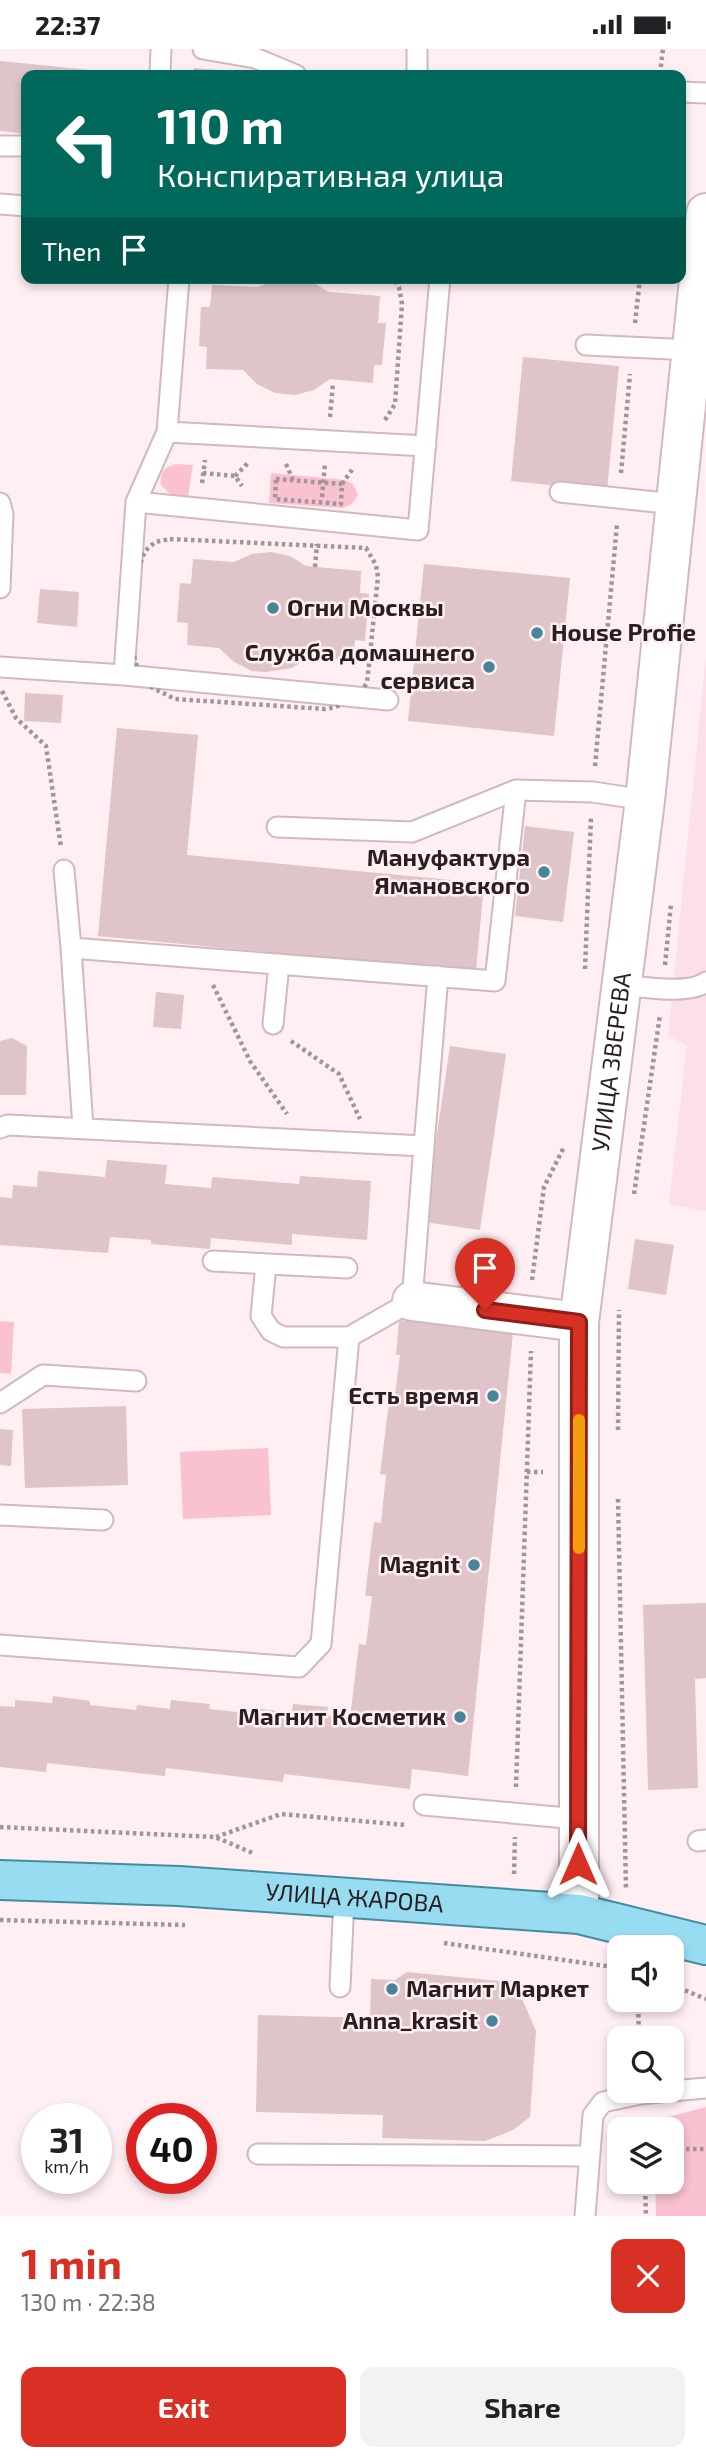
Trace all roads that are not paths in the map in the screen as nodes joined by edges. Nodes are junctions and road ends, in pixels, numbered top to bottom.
1 (161, 49) edge
2 (203, 49) edge
3 (417, 49) edge
4 (160, 70) edge
5 (284, 70) edge
6 (417, 70) edge
7 (686, 92) edge
8 (706, 93) edge
9 (0, 146) edge
10 (21, 146) edge
11 (0, 204) edge
12 (21, 206) edge
13 (706, 213) edge
14 (179, 284) edge
15 (440, 284) edge
16 (586, 345) dead end
17 (692, 350) junction
18 (167, 432) junction
19 (426, 446) junction
20 (560, 492) dead end
21 (136, 502) junction
22 (0, 503) edge
23 (676, 504) junction
24 (0, 588) edge
25 (0, 667) edge
26 (124, 675) junction
27 (388, 701) dead end
28 (516, 790) junction
29 (645, 800) junction
30 (277, 827) dead end
31 (64, 870) road end
32 (71, 948) junction
33 (279, 964) junction
34 (438, 976) junction
35 (706, 982) edge
36 (621, 985) junction
37 (273, 1024) road end
38 (0, 1128) edge
39 (83, 1128) junction
40 (424, 1146) junction
41 (213, 1261) dead end
42 (267, 1264) junction
43 (347, 1268) dead end
44 (412, 1301) junction
45 (579, 1322) junction
46 (349, 1337) junction
47 (136, 1381) dead end
48 (0, 1403) edge
49 (0, 1515) edge
50 (103, 1520) dead end
51 (0, 1645) edge
52 (424, 1805) dead end
53 (578, 1819) junction
54 (0, 1880) edge
55 (344, 1898) junction
56 (579, 1914) junction
57 (706, 1945) edge
58 (340, 1987) dead end
59 (706, 2088) edge
60 (684, 2090) edge
61 (607, 2101) edge
62 (258, 2154) dead end
63 (589, 2157) junction
64 (585, 2216) edge

1 - 4 lane
2 - 5 lane
3 - 6 lane
7 - 8 lane
9 - 10 lane
11 - 12 lane
13 - 17 street, УЛИЦА ЗВЕРЕВА
14 - 18 lane
15 - 19 lane
16 - 17 lane
17 - 23 street, УЛИЦА ЗВЕРЕВА
18 - 19 lane
18 - 21 lane
19 - 21 lane
20 - 23 lane
21 - 26 lane
22 - 24 lane
23 - 29 street, УЛИЦА ЗВЕРЕВА
25 - 26 lane
26 - 27 lane
28 - 29 lane
28 - 30 lane
28 - 34 lane
29 - 36 street, УЛИЦА ЗВЕРЕВА
31 - 32 lane
32 - 33 lane
32 - 39 lane
33 - 34 lane
33 - 37 lane
34 - 40 lane
35 - 36 lane
36 - 45 street, УЛИЦА ЗВЕРЕВА
38 - 39 lane
39 - 40 lane
40 - 44 lane
41 - 42 lane
42 - 43 lane
42 - 46 lane
44 - 45 street
44 - 46 lane
45 - 53 street, УЛИЦА ЗВЕРЕВА
46 - 51 lane
47 - 48 lane
49 - 50 lane
52 - 53 lane
53 - 56 street, УЛИЦА ЗВЕРЕВА
54 - 55 main road, УЛИЦА ЖАРОВА
55 - 56 main road, УЛИЦА ЖАРОВА
55 - 58 lane
56 - 57 main road, УЛИЦА ЖАРОВА
59 - 60 lane
61 - 63 lane
62 - 63 lane
63 - 64 lane

